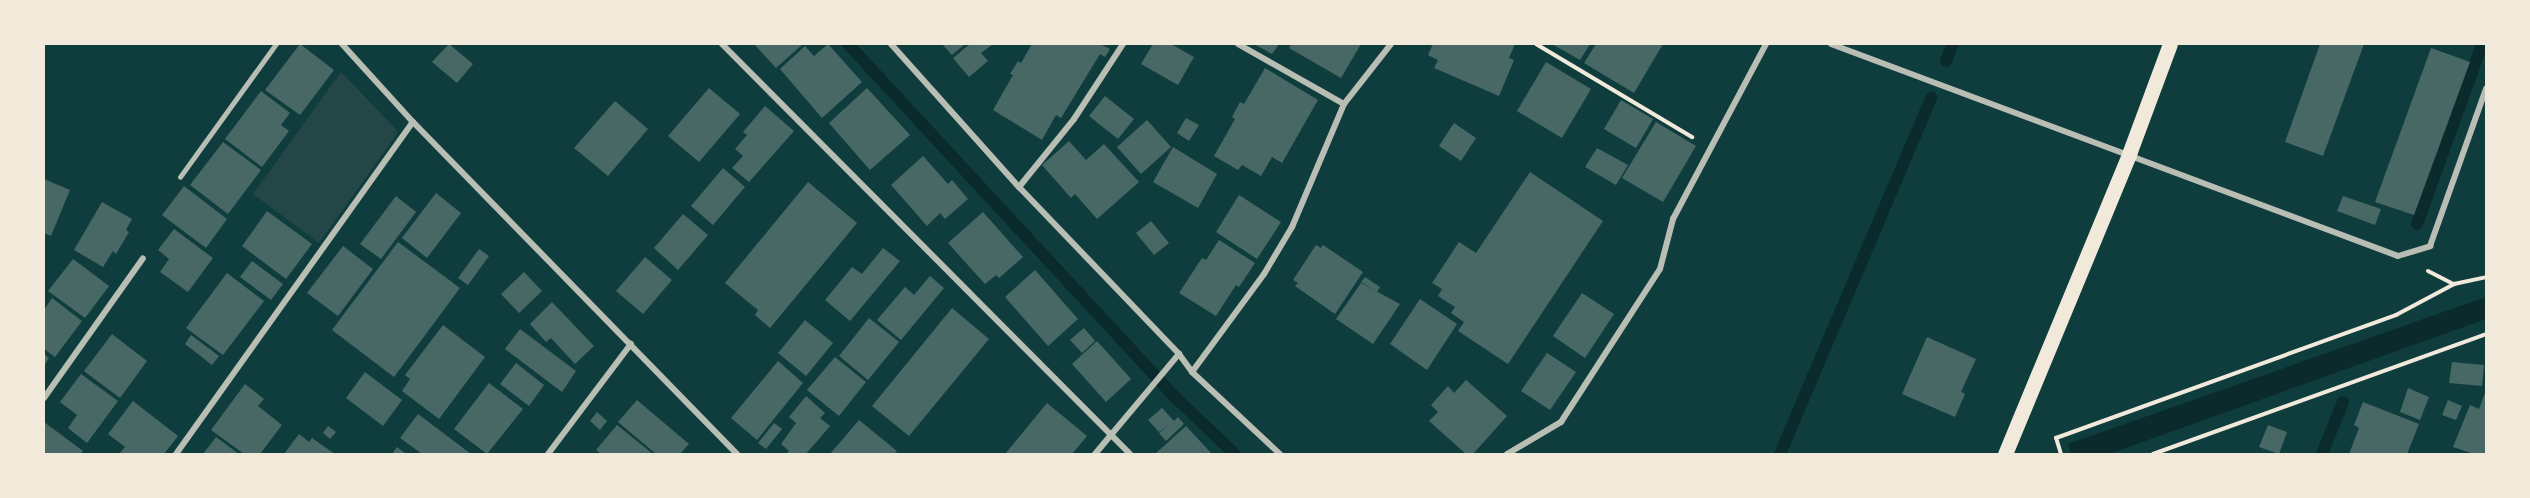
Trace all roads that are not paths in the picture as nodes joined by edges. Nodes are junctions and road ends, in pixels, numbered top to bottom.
1 (276, 44) edge
2 (342, 44) edge
3 (722, 44) edge
4 (891, 44) edge
5 (1123, 44) edge
6 (1239, 44) edge
7 (1391, 44) edge
8 (1766, 44) edge
9 (1831, 44) edge
10 (2170, 44) edge
11 (2487, 89) edge
12 (1344, 104) junction
13 (413, 122) junction
14 (2128, 154) junction
15 (180, 177) dead end
16 (1019, 187) junction
17 (143, 258) dead end
18 (631, 344) junction
19 (1179, 354) junction
20 (1192, 372) junction
21 (44, 398) edge
22 (1112, 435) junction
23 (176, 454) edge
24 (548, 454) edge
25 (737, 454) edge
26 (1095, 454) edge
27 (1130, 454) edge
28 (1280, 454) edge
29 (1507, 454) edge
30 (2005, 454) edge

1 - 15 lane
2 - 13 street
3 - 22 street
4 - 16 street
5 - 16 street
6 - 12 street
7 - 12 street
8 - 29 street
9 - 14 street
10 - 14 main road
11 - 14 street
12 - 20 street
13 - 18 street
13 - 23 street
14 - 30 main road
16 - 19 street
17 - 21 street
18 - 24 street
18 - 25 street
19 - 20 street
19 - 22 street
20 - 28 street
22 - 26 street
22 - 27 street

